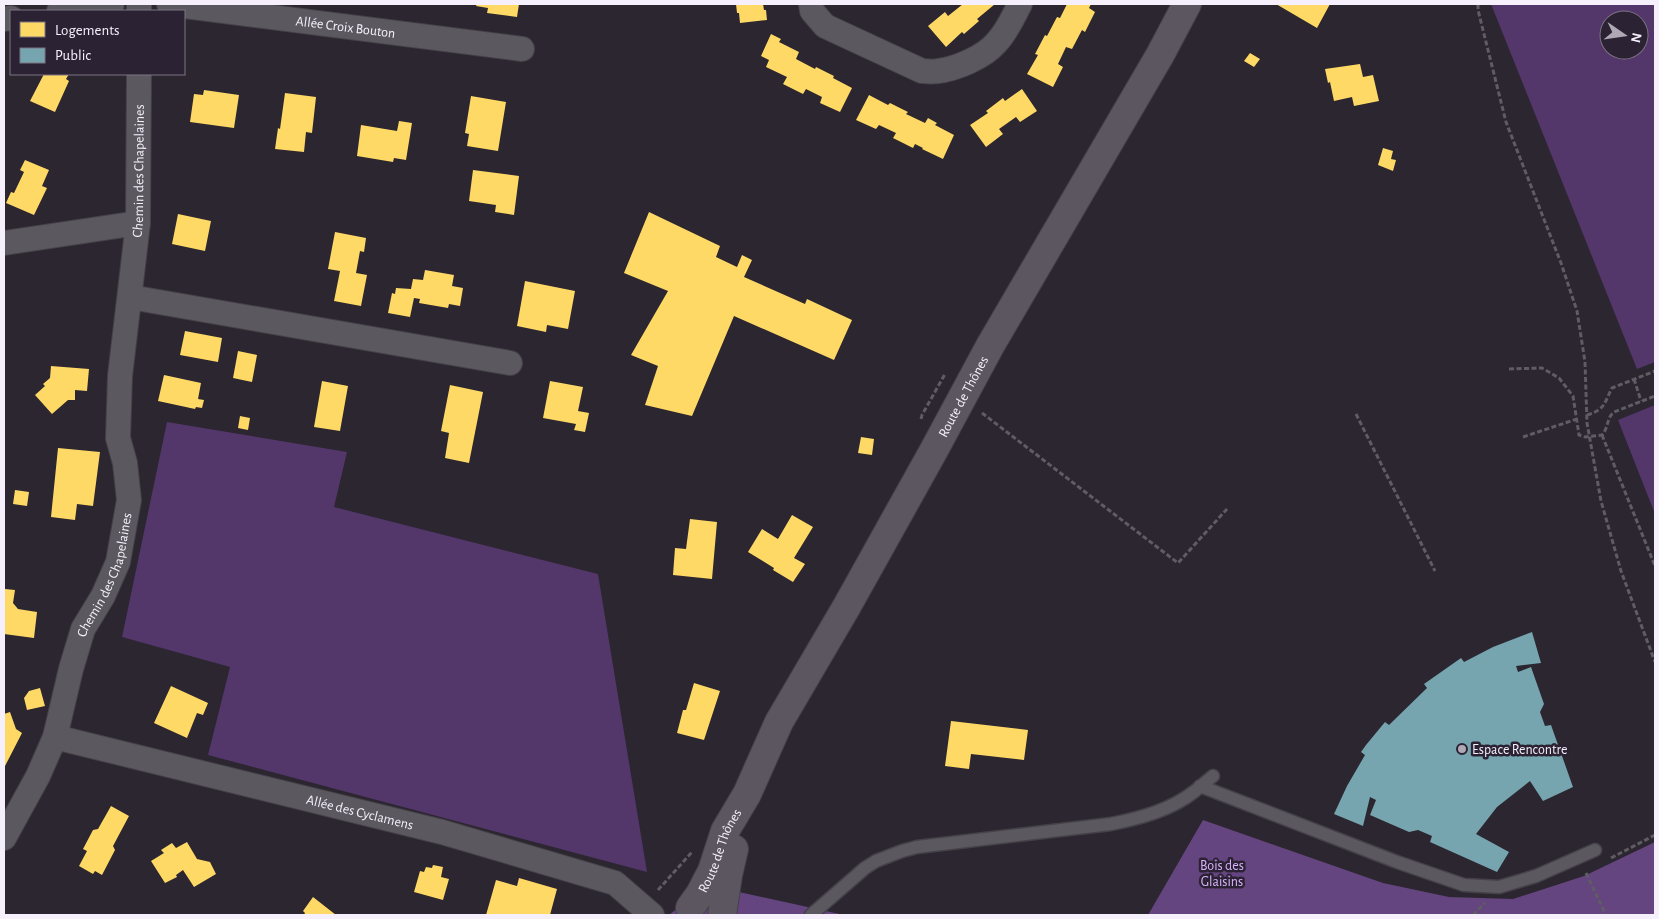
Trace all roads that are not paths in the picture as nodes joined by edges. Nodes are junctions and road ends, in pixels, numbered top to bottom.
1 (112, 4) edge
2 (169, 4) edge
3 (811, 4) edge
4 (1020, 4) edge
5 (1187, 4) edge
6 (67, 10) edge
7 (522, 49) dead end
8 (139, 75) edge
9 (138, 223) junction
10 (4, 244) edge
11 (130, 297) junction
12 (510, 363) dead end
13 (55, 737) junction
14 (1213, 776) dead end
15 (1200, 786) junction
16 (747, 794) junction
17 (4, 838) edge
18 (1595, 850) dead end
19 (679, 911) edge
20 (652, 915) edge
21 (720, 915) edge
22 (811, 915) edge

1 - 6 street
2 - 7 street, Allée Croix Bouton
3 - 4 street
5 - 16 main road, Route de Thônes
8 - 9 street, Chemin des Chapelaines
9 - 10 street
9 - 11 street, Chemin des Chapelaines
11 - 12 street
11 - 13 street, Chemin des Chapelaines
13 - 17 street, Chemin des Chapelaines
13 - 20 street, Allée des Cyclamens
14 - 15 lane
15 - 18 lane
15 - 22 lane
16 - 19 main road, Route de Thônes
16 - 21 main road, Route de Thônes
19 - 21 main road

